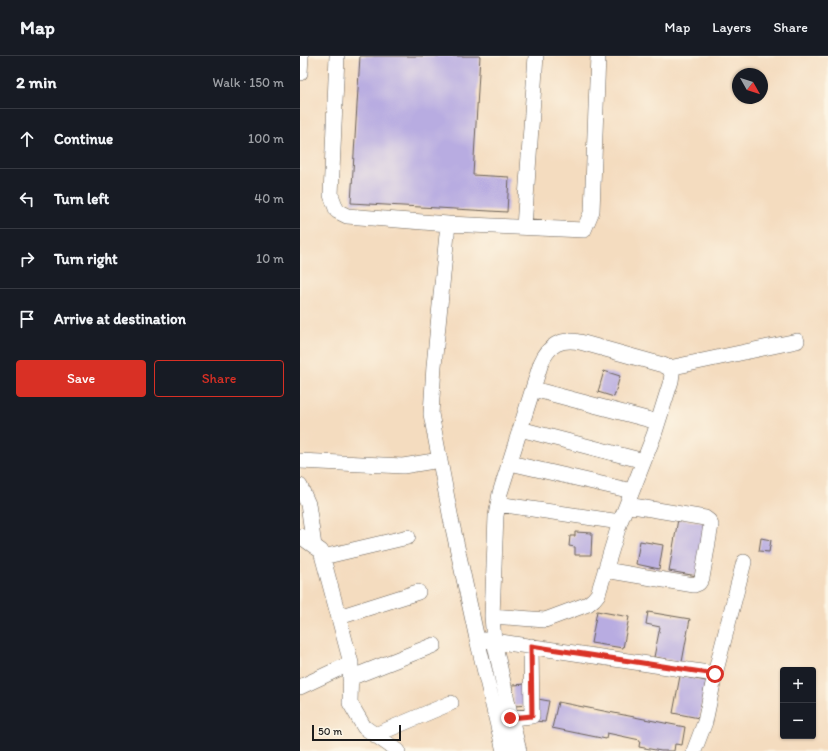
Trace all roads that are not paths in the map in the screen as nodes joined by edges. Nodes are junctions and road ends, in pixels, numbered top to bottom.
1 (301, 56) edge
2 (337, 56) edge
3 (536, 56) edge
4 (598, 56) edge
5 (300, 73) edge
6 (448, 224) junction
7 (524, 227) junction
8 (797, 341) dead end
9 (669, 368) junction
10 (533, 389) junction
11 (658, 422) junction
12 (520, 429) junction
13 (440, 460) junction
14 (300, 461) edge
15 (644, 461) junction
16 (510, 463) junction
17 (300, 486) edge
18 (629, 498) junction
19 (498, 504) junction
20 (620, 522) junction
21 (300, 536) edge
22 (408, 537) dead end
23 (318, 552) junction
24 (744, 562) dead end
25 (605, 570) junction
26 (418, 592) dead end
27 (492, 616) junction
28 (339, 617) junction
29 (477, 639) junction
30 (494, 641) junction
31 (434, 645) dead end
32 (531, 646) junction
33 (351, 663) junction
34 (715, 674) junction
35 (350, 678) junction
36 (300, 687) edge
37 (451, 703) dead end
38 (510, 718) junction
39 (375, 735) junction
40 (398, 751) edge
41 (504, 751) edge
42 (519, 751) edge
43 (694, 751) edge

1 - 5 lane
2 - 6 lane
3 - 7 lane
4 - 7 lane
6 - 7 lane
6 - 13 lane
8 - 9 lane
9 - 10 lane
9 - 11 lane
10 - 11 lane
10 - 12 lane
11 - 15 lane
12 - 15 lane
12 - 16 lane
13 - 14 lane
13 - 29 lane
15 - 18 lane
16 - 18 lane
16 - 19 lane
17 - 23 lane
18 - 20 lane
18 - 25 lane
19 - 20 lane
19 - 27 lane
20 - 25 lane
21 - 23 lane
22 - 23 lane
23 - 28 lane
24 - 34 lane
25 - 27 lane
26 - 28 lane
27 - 30 lane
28 - 33 lane
29 - 30 lane
29 - 41 lane
30 - 32 lane
30 - 38 lane
31 - 35 lane
32 - 34 lane
32 - 38 lane
33 - 35 lane
33 - 36 lane
34 - 43 lane
35 - 39 lane
37 - 39 lane
38 - 42 lane
39 - 40 lane

